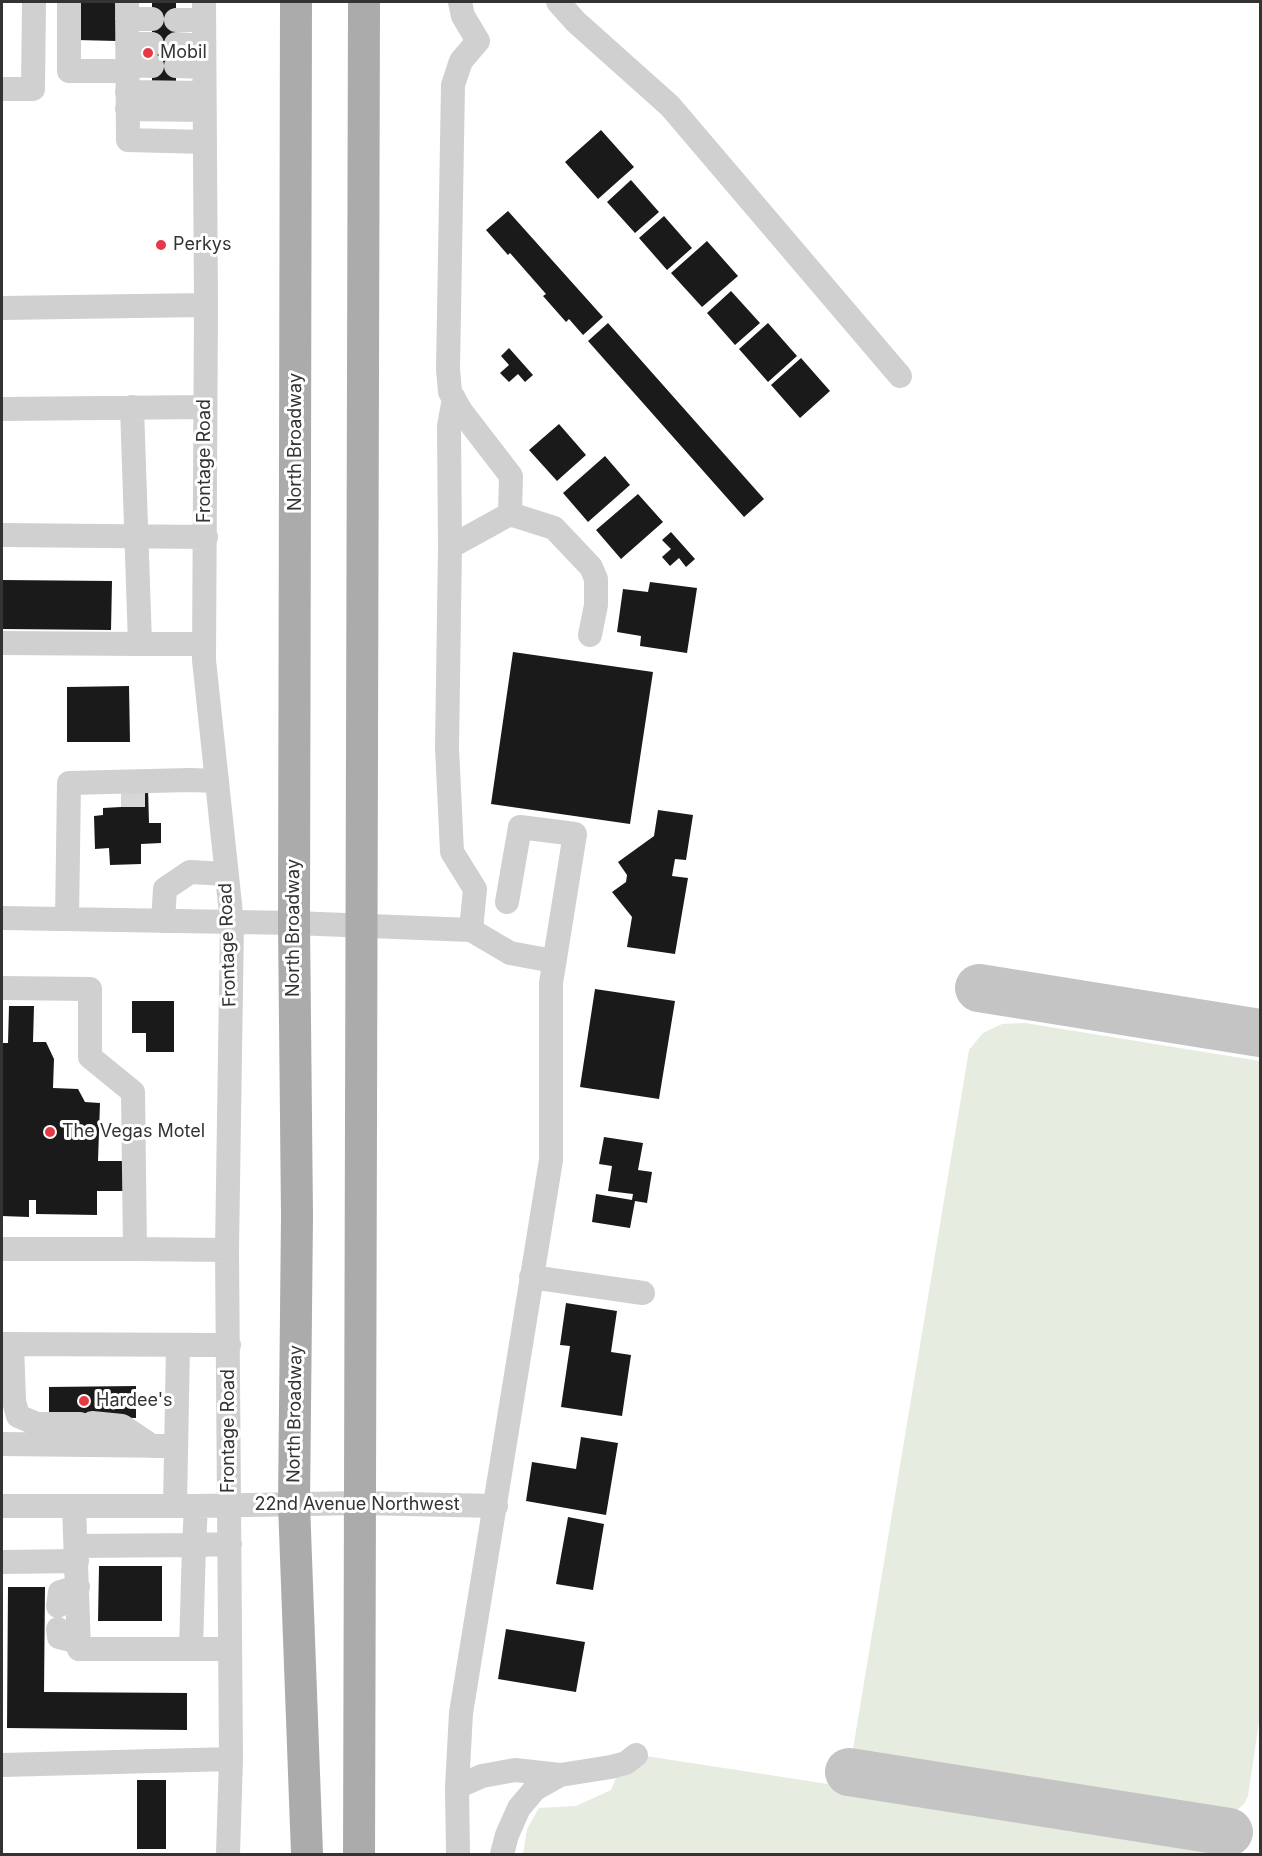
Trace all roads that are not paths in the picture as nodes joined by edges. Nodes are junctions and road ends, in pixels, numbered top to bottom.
1 (34, 2) edge
2 (69, 2) edge
3 (296, 2) edge
4 (364, 2) edge
5 (460, 2) edge
6 (558, 2) edge
7 (127, 10) edge
8 (204, 11) edge
9 (152, 19) dead end
10 (176, 20) dead end
11 (152, 55) dead end
12 (176, 55) dead end
13 (204, 57) junction
14 (128, 76) junction
15 (2, 89) edge
16 (204, 102) junction
17 (205, 142) junction
18 (206, 305) junction
19 (2, 308) edge
20 (900, 376) dead end
21 (454, 398) junction
22 (132, 407) junction
23 (205, 407) junction
24 (2, 409) edge
25 (510, 514) junction
26 (2, 535) edge
27 (136, 536) junction
28 (206, 537) junction
29 (450, 547) junction
30 (590, 635) dead end
31 (2, 644) edge
32 (140, 644) junction
33 (204, 644) junction
34 (190, 780) junction
35 (217, 781) junction
36 (79, 783) junction
37 (121, 795) tunnel mouth
38 (148, 795) tunnel mouth
39 (226, 874) junction
40 (507, 902) dead end
41 (2, 918) edge
42 (68, 919) junction
43 (163, 921) junction
44 (232, 923) junction
45 (294, 923) junction
46 (362, 925) junction
47 (471, 930) junction
48 (553, 961) junction
49 (2, 988) edge
50 (2, 1249) edge
51 (135, 1249) junction
52 (228, 1250) junction
53 (531, 1277) junction
54 (643, 1293) dead end
55 (7, 1344) edge
56 (178, 1345) junction
57 (229, 1345) junction
58 (2, 1444) edge
59 (152, 1446) junction
60 (176, 1446) junction
61 (294, 1503) junction
62 (360, 1503) junction
63 (2, 1506) edge
64 (74, 1506) junction
65 (185, 1506) junction
66 (229, 1506) junction
67 (496, 1506) junction
68 (230, 1544) junction
69 (194, 1545) junction
70 (77, 1554) junction
71 (2, 1562) edge
72 (78, 1587) junction
73 (79, 1642) junction
74 (230, 1649) junction
75 (191, 1650) junction
76 (636, 1755) dead end
77 (231, 1759) junction
78 (2, 1765) edge
79 (560, 1775) junction
80 (457, 1787) junction
81 (228, 1854) edge
82 (307, 1854) edge
83 (358, 1854) edge
84 (458, 1854) edge
85 (502, 1854) edge

1 - 15 street
2 - 14 street
3 - 45 main road, North Broadway
4 - 46 main road
5 - 21 street
6 - 20 street
7 - 9 street
7 - 14 street
8 - 10 street
8 - 13 street, Frontage Road
11 - 14 street
12 - 13 street
13 - 16 street, Frontage Road
14 - 16 street
14 - 17 street
16 - 17 street, Frontage Road
17 - 18 street, Frontage Road
18 - 19 street
18 - 23 street, Frontage Road
21 - 25 street
21 - 29 street
22 - 23 street
22 - 24 street
22 - 27 street
23 - 28 street, Frontage Road
25 - 29 street
25 - 30 street
26 - 27 street
27 - 28 street
27 - 32 street
28 - 33 street, Frontage Road
29 - 47 street
31 - 32 street
32 - 33 street
33 - 35 street, Frontage Road
34 - 35 street
34 - 36 street
34 - 38 street
35 - 39 street, Frontage Road
36 - 37 street
36 - 42 street
39 - 43 street
39 - 44 street, Frontage Road
40 - 48 street
41 - 42 street
42 - 43 street
43 - 44 street
44 - 45 street
44 - 52 street, Frontage Road
45 - 46 street
45 - 61 main road, North Broadway
46 - 47 street
46 - 62 main road
47 - 48 street
48 - 53 street
49 - 51 street
50 - 51 street
51 - 52 street
52 - 57 street, Frontage Road
53 - 54 street
53 - 67 street
55 - 56 street
55 - 59 street
56 - 57 street
56 - 60 street
57 - 66 street, Frontage Road
58 - 59 street
59 - 60 street
60 - 65 street
61 - 62 street, 22nd Avenue Northwest
61 - 66 street, 22nd Avenue Northwest
61 - 82 main road, North Broadway
62 - 67 street, 22nd Avenue Northwest
62 - 83 main road
63 - 64 street, 22nd Avenue Northwest
64 - 65 street, 22nd Avenue Northwest
64 - 70 street
65 - 66 street, 22nd Avenue Northwest
65 - 69 street
66 - 68 street, Frontage Road
67 - 80 street
68 - 69 street
68 - 74 street, Frontage Road
69 - 70 street
69 - 75 street
70 - 71 street
70 - 72 street
72 - 73 street
72 - 73 street
73 - 75 street
74 - 75 street
74 - 77 street, Frontage Road
76 - 79 street
77 - 78 street
77 - 81 street, Frontage Road
79 - 80 street
79 - 85 street
80 - 84 street

